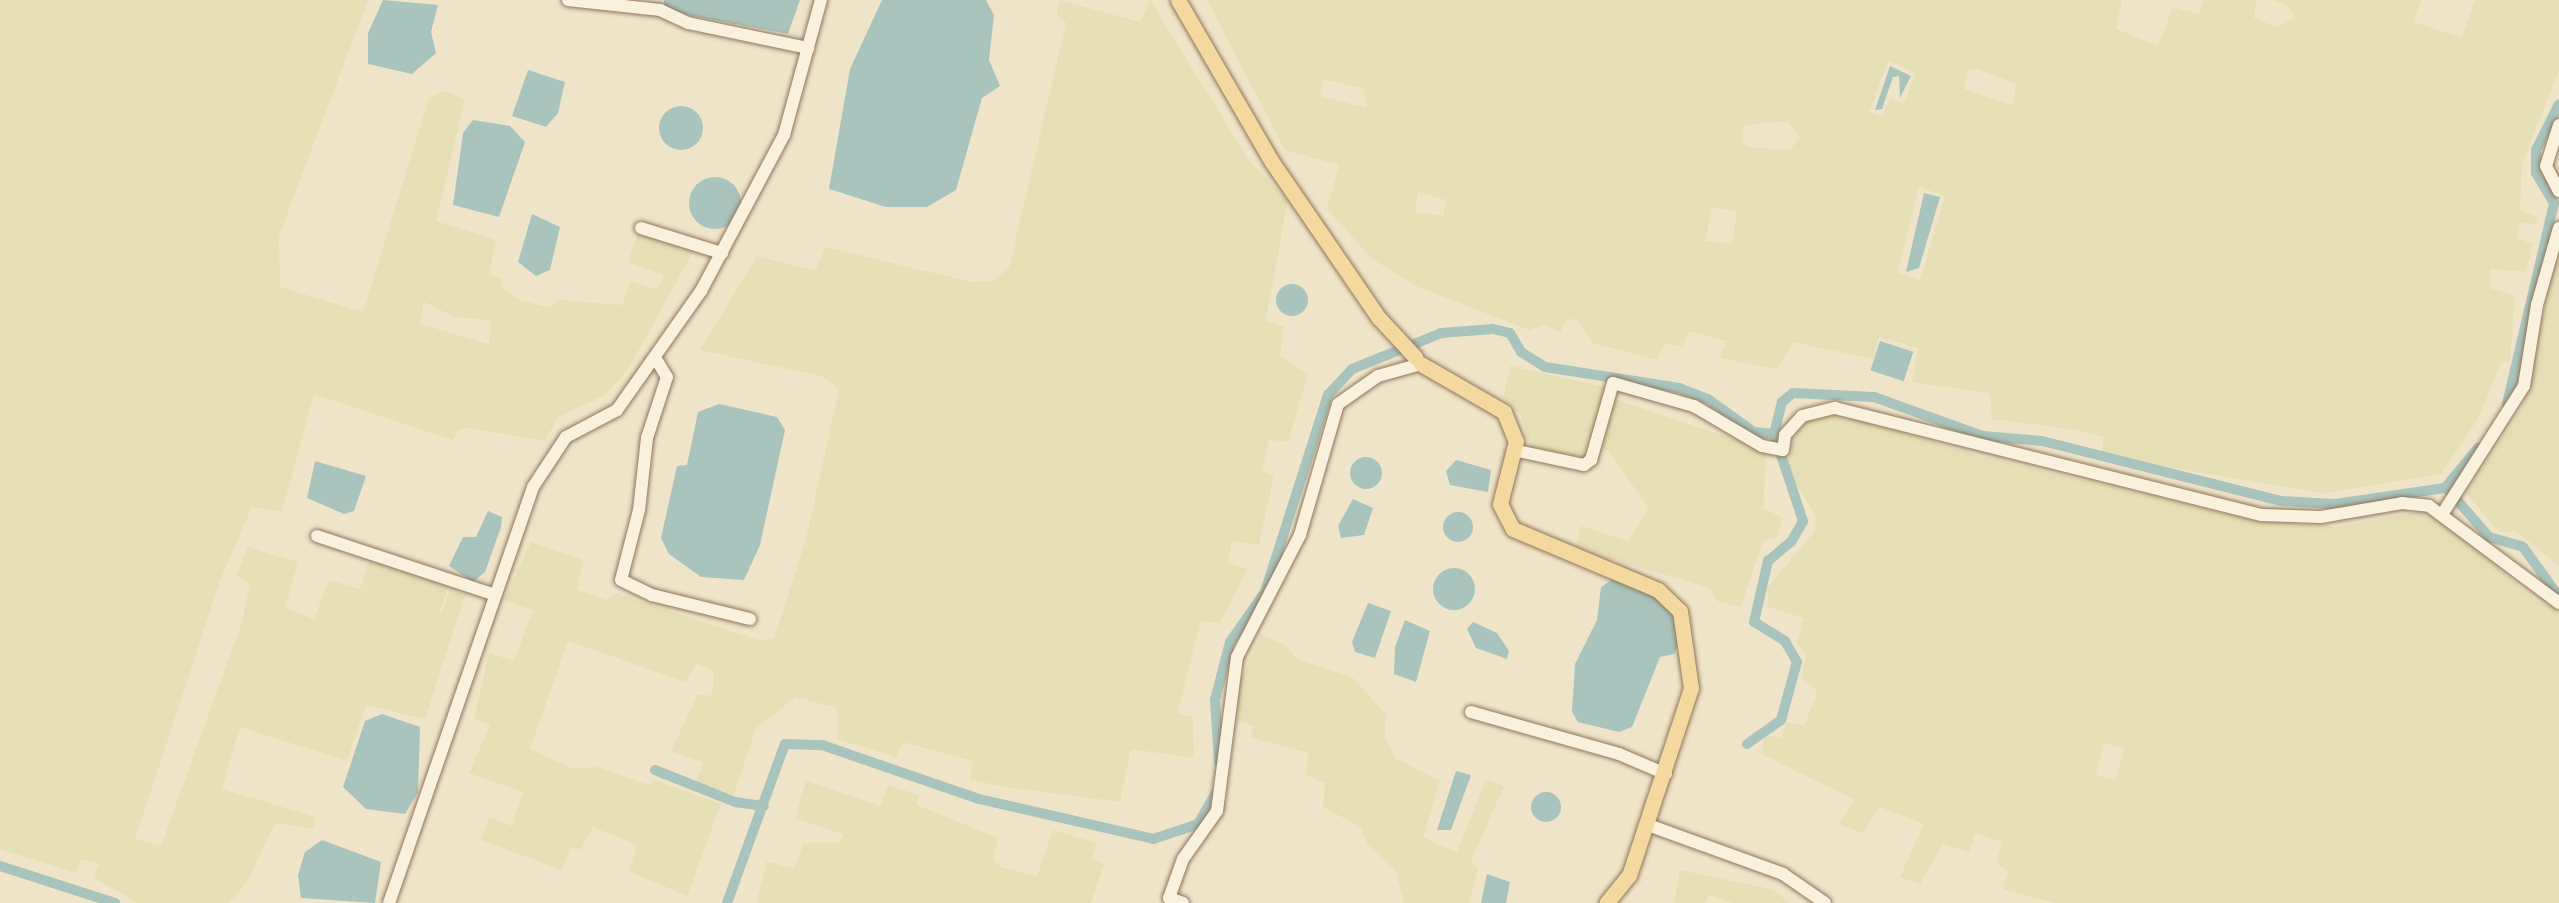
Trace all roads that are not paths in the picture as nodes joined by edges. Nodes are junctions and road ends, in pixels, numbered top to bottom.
1 (568, 0) edge
2 (822, 0) edge
3 (1178, 0) edge
4 (808, 48) junction
5 (2559, 124) edge
6 (2559, 191) edge
7 (642, 228) dead end
8 (2559, 228) edge
9 (722, 253) junction
10 (656, 358) junction
11 (1418, 361) junction
12 (1513, 450) junction
13 (2443, 513) junction
14 (317, 536) dead end
15 (492, 594) junction
16 (2559, 603) edge
17 (750, 619) dead end
18 (1471, 712) dead end
19 (1666, 774) junction
20 (1648, 825) junction
21 (1166, 900) edge
22 (389, 903) edge
23 (1184, 903) edge
24 (1606, 903) edge
25 (1825, 903) edge

1 - 4 street
2 - 4 street
3 - 11 main road
4 - 9 street
5 - 6 street
7 - 9 street
8 - 13 street
9 - 10 street
10 - 15 street
10 - 17 street
11 - 12 main road
11 - 21 street
12 - 13 street
12 - 19 main road
13 - 16 street
14 - 15 street
15 - 22 street
18 - 19 street
19 - 20 main road
20 - 24 main road
20 - 25 street
21 - 23 street

